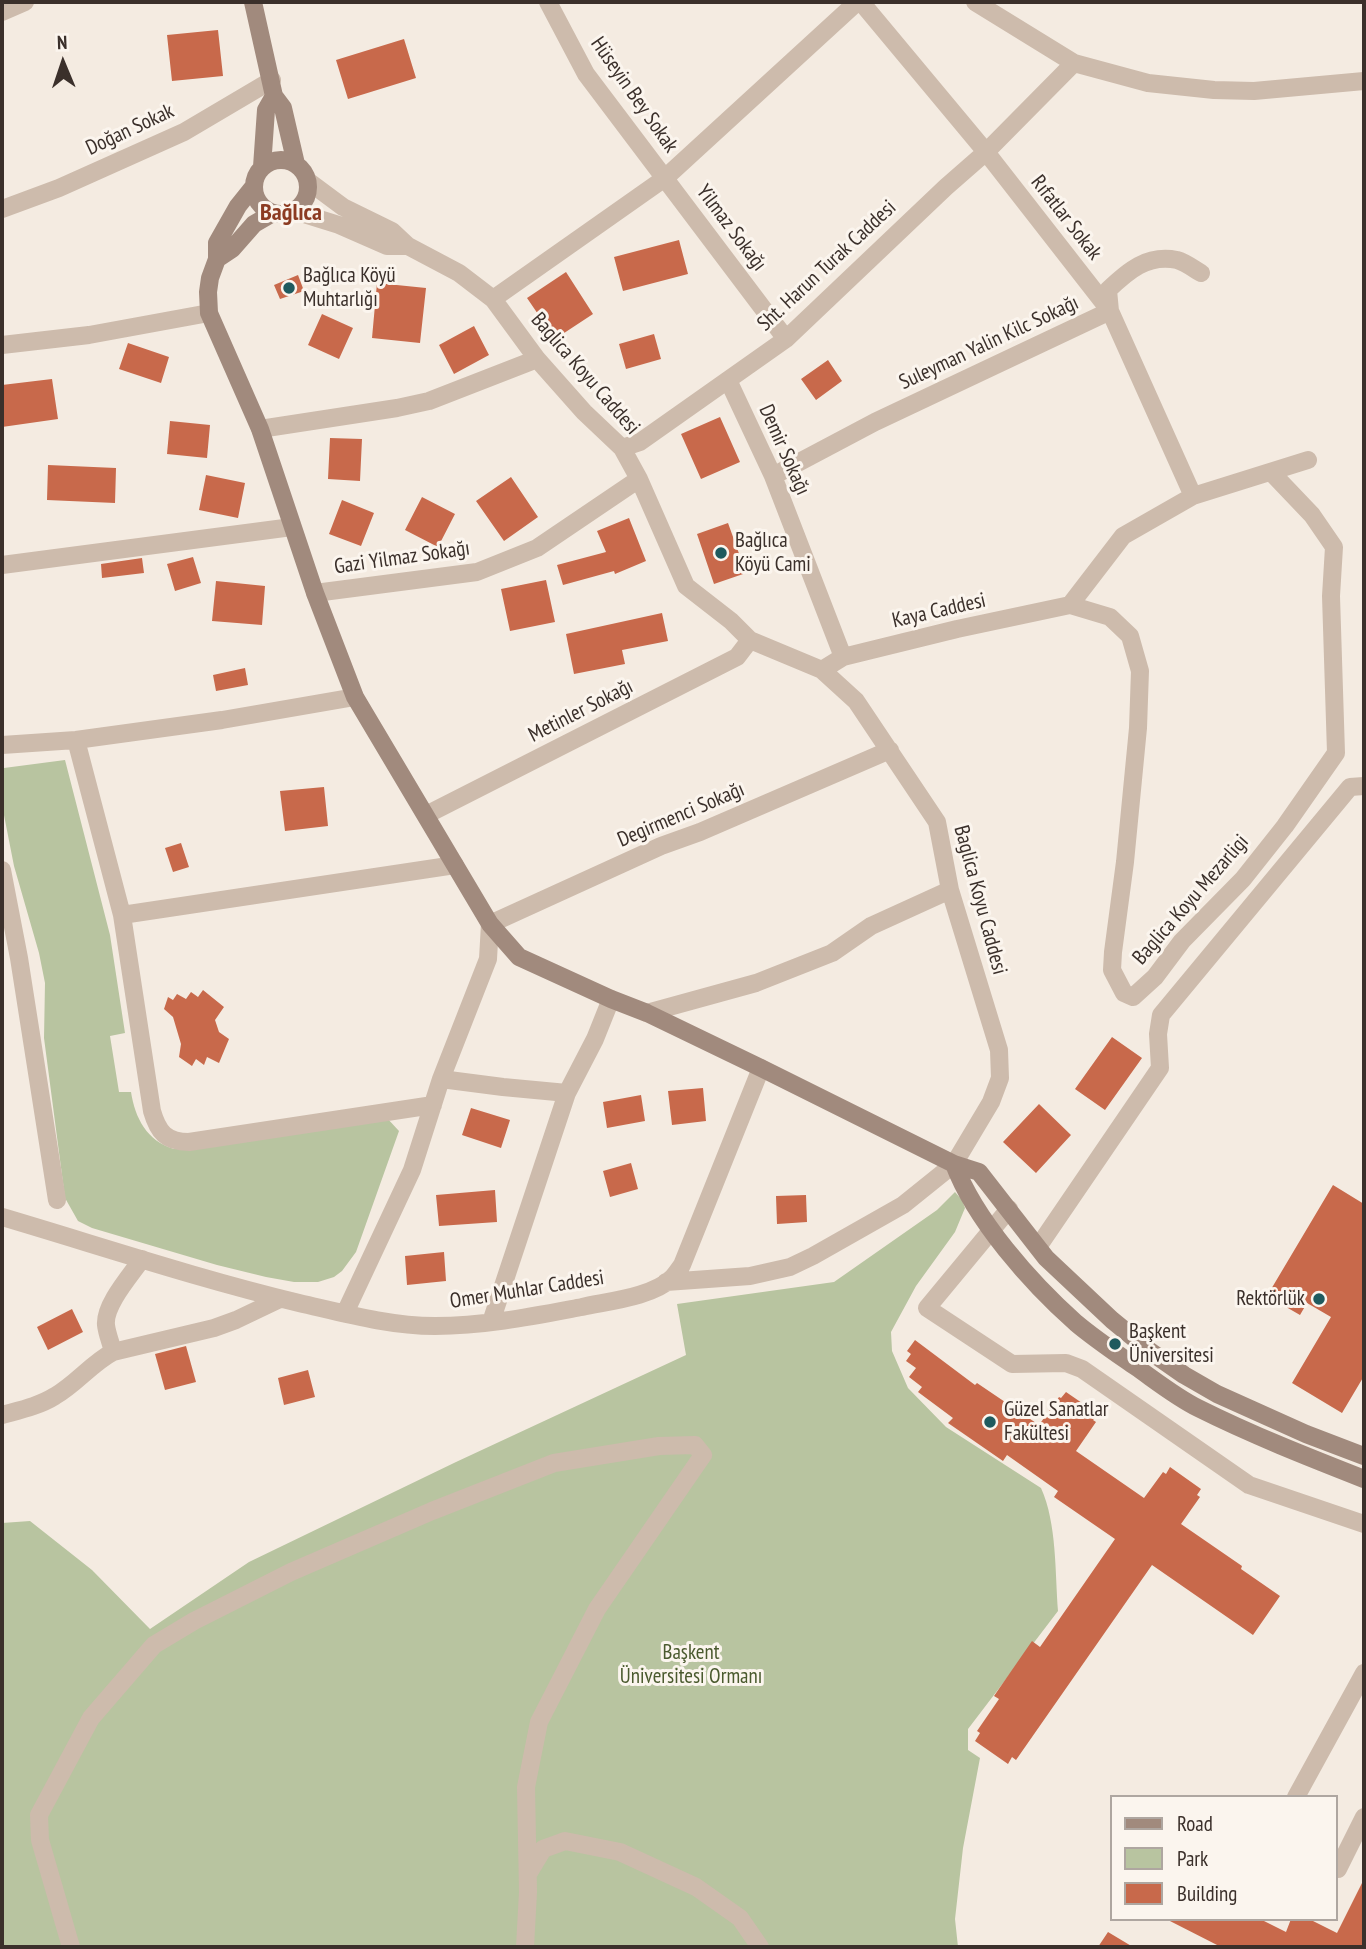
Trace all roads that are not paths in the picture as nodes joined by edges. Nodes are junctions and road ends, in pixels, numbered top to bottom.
1 (24, 2) edge
2 (253, 2) edge
3 (548, 2) edge
4 (859, 2) edge
5 (975, 2) edge
6 (2, 12) edge
7 (1074, 63) junction
8 (1364, 81) edge
9 (273, 88) junction
10 (986, 152) junction
11 (296, 164) junction
12 (262, 167) junction
13 (665, 178) junction
14 (308, 181) junction
15 (254, 186) junction
16 (2, 209) edge
17 (294, 211) junction
18 (273, 213) junction
19 (408, 246) junction
20 (217, 259) junction
21 (1202, 273) dead end
22 (493, 299) junction
23 (1111, 311) junction
24 (209, 313) junction
25 (786, 339) junction
26 (2, 345) edge
27 (537, 359) junction
28 (728, 380) junction
29 (260, 429) junction
30 (622, 448) junction
31 (1308, 460) dead end
32 (1271, 472) junction
33 (773, 476) junction
34 (639, 479) junction
35 (1193, 496) junction
36 (292, 527) junction
37 (2, 565) edge
38 (315, 593) junction
39 (1070, 605) junction
40 (750, 640) junction
41 (843, 657) junction
42 (822, 670) junction
43 (355, 697) junction
44 (76, 740) junction
45 (2, 745) edge
46 (890, 750) junction
47 (1364, 786) edge
48 (426, 815) junction
49 (455, 865) junction
50 (2, 870) edge
51 (950, 890) junction
52 (122, 915) junction
53 (490, 924) junction
54 (611, 999) junction
55 (647, 1013) junction
56 (761, 1068) junction
57 (441, 1079) junction
58 (567, 1093) junction
59 (433, 1105) junction
60 (954, 1164) junction
61 (57, 1200) dead end
62 (1009, 1209) junction
63 (2, 1217) edge
64 (992, 1229) junction
65 (1038, 1247) junction
66 (142, 1259) junction
67 (666, 1282) junction
68 (280, 1299) junction
69 (345, 1314) junction
70 (491, 1322) junction
71 (113, 1352) junction
72 (2, 1415) edge
73 (1364, 1456) edge
74 (1364, 1479) edge
75 (1364, 1524) edge
76 (1364, 1673) edge
77 (1297, 1795) edge
78 (1364, 1817) edge
79 (1338, 1869) edge
80 (528, 1874) junction
81 (71, 1947) edge
82 (525, 1947) edge
83 (760, 1947) edge

1 - 6 street
2 - 9 street
3 - 13 street, Hüseyin Bey Sokak
4 - 10 street, Rıfatlar Sokak
4 - 13 street
5 - 7 street
7 - 8 street
7 - 10 street, Sht. Harun Turak Caddesi
9 - 11 street
9 - 12 street
9 - 16 street, Doğan Sokak
10 - 23 street, Rıfatlar Sokak
10 - 25 street, Sht. Harun Turak Caddesi
11 - 12 street
11 - 14 street
12 - 15 street
13 - 22 street
13 - 25 street, Yilmaz Sokağı
14 - 17 street
14 - 19 street
15 - 18 street
15 - 20 street
17 - 18 street
17 - 19 street
18 - 20 street
19 - 22 street, Baglica Koyu Caddesi
20 - 24 street
21 - 23 street, Suleyman Yalin Kilc Sokağı
22 - 27 street, Baglica Koyu Caddesi
23 - 33 street, Suleyman Yalin Kilc Sokağı
23 - 35 street, Rıfatlar Sokak
24 - 26 street
24 - 29 street
25 - 28 street, Sht. Harun Turak Caddesi
27 - 29 street
27 - 30 street, Baglica Koyu Caddesi
28 - 30 street, Sht. Harun Turak Caddesi
28 - 33 street, Demir Sokağı
29 - 36 street
30 - 34 street, Baglica Koyu Caddesi
31 - 32 street
32 - 35 street
32 - 39 street, Baglica Koyu Mezarligi
33 - 41 street, Demir Sokağı
34 - 38 street, Gazi Yilmaz Sokağı
34 - 40 street, Baglica Koyu Caddesi
35 - 39 street
36 - 37 street
36 - 38 street
38 - 43 street
39 - 41 street, Kaya Caddesi
40 - 42 street, Baglica Koyu Caddesi
40 - 48 street, Metinler Sokağı
41 - 42 street, Kaya Caddesi
42 - 46 street, Baglica Koyu Caddesi
43 - 44 street
43 - 48 street
44 - 45 street
44 - 52 street
46 - 51 street, Baglica Koyu Caddesi
46 - 53 street, Degirmenci Sokağı
47 - 65 street
48 - 49 street
49 - 52 street
49 - 53 street
50 - 61 street
51 - 55 street
51 - 60 street, Baglica Koyu Caddesi
52 - 59 street
53 - 54 street
53 - 57 street
54 - 55 street
54 - 58 street
55 - 56 street
56 - 60 street
56 - 67 street, Omer Muhlar Caddesi
57 - 58 street
57 - 59 street
58 - 70 street
59 - 69 street
60 - 62 street
60 - 64 street
60 - 67 street, Baglica Koyu Caddesi
62 - 64 street
62 - 65 street
63 - 66 street, Omer Muhlar Caddesi
64 - 74 street
64 - 75 street
65 - 73 street
66 - 68 street, Omer Muhlar Caddesi
66 - 71 street
67 - 70 street, Omer Muhlar Caddesi
68 - 69 street, Omer Muhlar Caddesi
68 - 71 street
69 - 70 street, Omer Muhlar Caddesi
71 - 72 street
76 - 77 street
78 - 79 street
80 - 81 street
80 - 82 street
80 - 83 street

